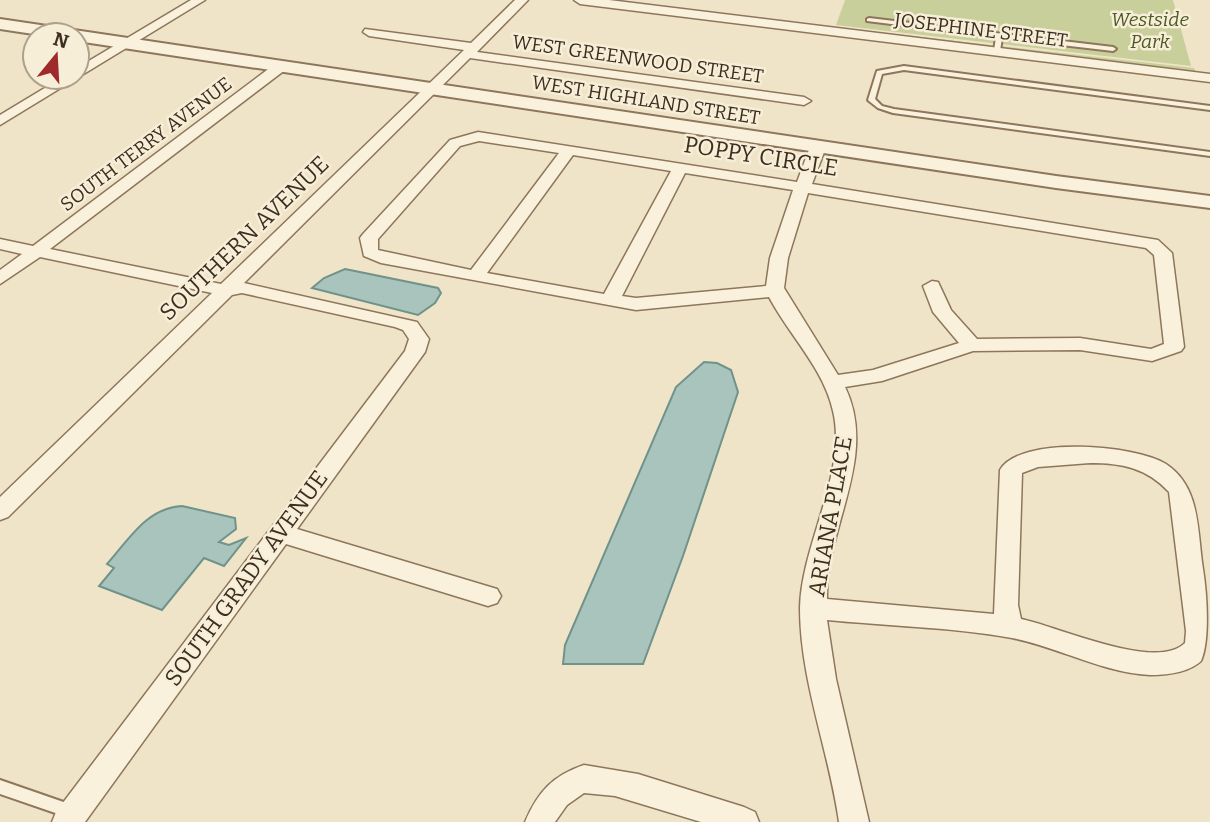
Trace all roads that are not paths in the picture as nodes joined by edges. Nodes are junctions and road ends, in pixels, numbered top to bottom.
1 (199, 0) edge
2 (522, 0) edge
3 (580, 0) edge
4 (869, 20) dead end
5 (0, 24) edge
6 (21, 27) edge
7 (369, 32) dead end
8 (999, 36) junction
9 (91, 38) edge
10 (127, 44) junction
11 (1113, 49) dead end
12 (470, 51) junction
13 (997, 51) junction
14 (91, 66) edge
15 (280, 67) junction
16 (1210, 78) edge
17 (432, 89) junction
18 (48, 91) edge
19 (804, 101) dead end
20 (1210, 108) edge
21 (3, 117) edge
22 (818, 147) junction
23 (569, 150) junction
24 (1210, 154) edge
25 (680, 168) junction
26 (803, 188) junction
27 (1210, 202) edge
28 (0, 244) edge
29 (36, 251) junction
30 (476, 276) junction
31 (0, 279) edge
32 (932, 286) dead end
33 (226, 290) junction
34 (775, 291) junction
35 (610, 301) junction
36 (972, 345) junction
37 (831, 383) junction
38 (0, 511) edge
39 (279, 533) junction
40 (488, 596) dead end
41 (813, 608) junction
42 (1010, 627) junction
43 (0, 788) edge
44 (70, 817) edge
45 (540, 822) edge
46 (744, 822) edge
47 (853, 822) edge

1 - 10 street
2 - 12 street, SOUTHERN AVENUE
3 - 13 street, JOSEPHINE STREET
4 - 8 lane
5 - 6 street
7 - 12 street, WEST GREENWOOD STREET
8 - 11 lane
8 - 13 lane
9 - 10 street, WEST HIGHLAND STREET
10 - 14 street
10 - 15 street, WEST HIGHLAND STREET
12 - 17 street, SOUTHERN AVENUE
12 - 19 street, WEST GREENWOOD STREET
13 - 16 street, JOSEPHINE STREET
15 - 17 street, WEST HIGHLAND STREET
15 - 29 street, SOUTH TERRY AVENUE
17 - 22 street, WEST HIGHLAND STREET
17 - 33 street, SOUTHERN AVENUE
18 - 21 street
20 - 24 lane
22 - 26 street
22 - 27 street, WEST HIGHLAND STREET
23 - 25 street, POPPY CIRCLE
23 - 30 street
23 - 30 street, POPPY CIRCLE
25 - 26 street, POPPY CIRCLE
25 - 35 street
26 - 34 street
26 - 36 street, POPPY CIRCLE
28 - 29 street
29 - 31 street, SOUTH TERRY AVENUE
29 - 33 street
30 - 35 street, POPPY CIRCLE
32 - 36 street
33 - 38 street, SOUTHERN AVENUE
33 - 39 street, SOUTH GRADY AVENUE
34 - 35 street, POPPY CIRCLE
34 - 37 street, ARIANA PLACE
36 - 37 street, POPPY CIRCLE
37 - 41 street, ARIANA PLACE
39 - 40 street
39 - 44 street, SOUTH GRADY AVENUE
41 - 42 street
41 - 47 street, ARIANA PLACE
42 - 42 street
43 - 44 lane
45 - 46 street

